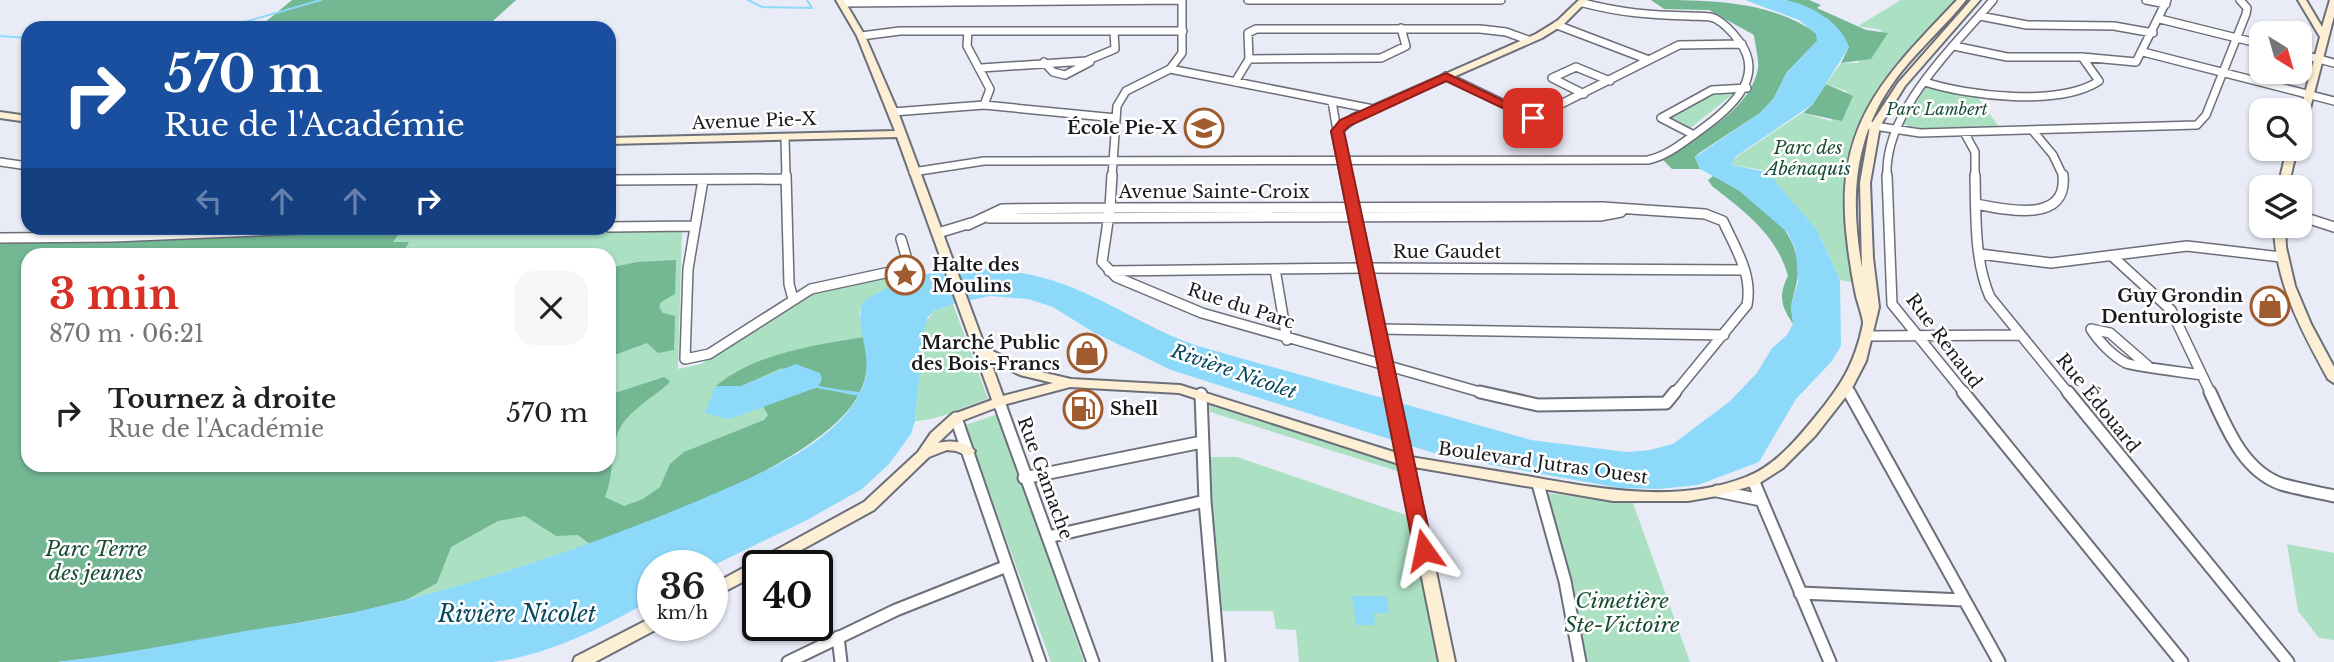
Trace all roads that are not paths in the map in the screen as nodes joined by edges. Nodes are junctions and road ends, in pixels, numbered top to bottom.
1 (949, 0) edge
2 (1120, 0) edge
3 (1182, 0) edge
4 (1248, 0) edge
5 (1500, 0) edge
6 (1962, 0) edge
7 (1976, 0) edge
8 (1993, 0) edge
9 (2146, 0) edge
10 (2240, 0) edge
11 (2302, 0) edge
12 (841, 1) edge
13 (1345, 1) edge
14 (1408, 1) edge
15 (2334, 1) edge
16 (1583, 2) edge
17 (2166, 2) edge
18 (1980, 16) junction
19 (2332, 16) edge
20 (2160, 19) junction
21 (1557, 25) junction
22 (1401, 28) junction
23 (968, 31) junction
24 (1114, 31) junction
25 (1183, 31) junction
26 (2153, 33) junction
27 (861, 36) junction
28 (2324, 37) junction
29 (2235, 38) junction
30 (1528, 40) junction
31 (2249, 41) edge
32 (1742, 44) junction
33 (1954, 46) junction
34 (2143, 52) junction
35 (2082, 57) junction
36 (2312, 57) edge
37 (1249, 59) junction
38 (2318, 59) junction
39 (1649, 60) junction
40 (1044, 62) junction
41 (1091, 62) junction
42 (2334, 63) edge
43 (981, 68) junction
44 (1170, 69) junction
45 (2223, 72) junction
46 (1446, 76) junction
47 (1610, 80) junction
48 (1235, 82) junction
49 (1925, 82) junction
50 (1747, 88) junction
51 (1584, 94) junction
52 (2310, 95) junction
53 (2309, 98) edge
54 (1332, 101) junction
55 (2334, 102) edge
56 (984, 105) junction
57 (1373, 109) junction
58 (893, 112) junction
59 (0, 115) edge
60 (21, 118) edge
61 (1115, 118) junction
62 (1863, 124) junction
63 (1875, 126) junction
64 (1893, 130) junction
65 (1337, 131) junction
66 (2034, 131) junction
67 (1964, 132) junction
68 (900, 134) junction
69 (1694, 135) junction
70 (785, 138) junction
71 (616, 141) edge
72 (1343, 158) junction
73 (1114, 161) junction
74 (0, 162) edge
75 (21, 165) edge
76 (913, 172) junction
77 (784, 179) junction
78 (616, 180) edge
79 (703, 180) junction
80 (1976, 204) junction
81 (1487, 207) junction
82 (1631, 211) junction
83 (1354, 212) junction
84 (1110, 213) junction
85 (1491, 216) junction
86 (2312, 220) edge
87 (692, 226) junction
88 (2334, 226) edge
89 (616, 227) edge
90 (938, 233) junction
91 (67, 235) edge
92 (0, 237) edge
93 (2280, 238) edge
94 (901, 239) dead end
95 (1980, 254) junction
96 (2112, 256) junction
97 (2281, 257) junction
98 (1365, 268) junction
99 (1275, 269) junction
100 (1744, 270) junction
101 (1108, 271) junction
102 (793, 299) junction
103 (1378, 329) junction
104 (1868, 330) junction
105 (1724, 335) junction
106 (2020, 335) junction
107 (1916, 337) junction
108 (1287, 340) junction
109 (981, 350) junction
110 (1385, 365) junction
111 (2148, 366) junction
112 (2202, 375) junction
113 (2334, 379) edge
114 (1070, 383) junction
115 (1846, 387) junction
116 (1201, 394) junction
117 (999, 402) junction
118 (956, 418) junction
119 (1202, 442) junction
120 (968, 451) junction
121 (1404, 454) junction
122 (923, 455) junction
123 (1437, 468) junction
124 (1024, 478) junction
125 (1753, 480) junction
126 (1538, 484) junction
127 (1410, 485) junction
128 (1717, 491) junction
129 (2334, 496) edge
130 (1761, 500) junction
131 (1205, 501) junction
132 (1048, 537) junction
133 (789, 550) edge
134 (1007, 566) junction
135 (1800, 593) junction
136 (1964, 600) junction
137 (637, 632) edge
138 (838, 637) junction
139 (581, 662) edge
140 (788, 662) edge
141 (841, 662) edge
142 (1040, 662) edge
143 (1093, 662) edge
144 (1219, 662) edge
145 (1447, 662) edge
146 (1580, 662) edge
147 (1830, 662) edge
148 (1999, 662) edge
149 (2182, 662) edge
150 (2288, 662) edge

1 - 2 street
1 - 12 street
2 - 3 street
3 - 25 street
4 - 13 street
5 - 14 street
6 - 62 main road
7 - 63 main road, Boulevard Jutras Ouest
8 - 18 street, Rue Renaud
9 - 17 street
10 - 29 street
11 - 28 main road
12 - 27 main road
13 - 14 street
15 - 19 main road
16 - 21 main road
16 - 32 street
17 - 20 street
18 - 26 street
18 - 33 street, Rue Renaud
19 - 28 main road
20 - 26 street
20 - 29 street
21 - 30 main road
21 - 39 street
22 - 30 street
22 - 37 street
22 - 37 street
23 - 24 street
23 - 27 street
23 - 43 street
24 - 25 street
24 - 41 street
25 - 44 street
26 - 34 street
27 - 58 main road
28 - 38 main road
29 - 31 street
29 - 45 street
30 - 46 main road
32 - 39 street
32 - 50 street
33 - 35 street
33 - 49 street, Rue Renaud
34 - 35 street
34 - 45 street
35 - 49 street
36 - 38 street
37 - 48 street
38 - 42 street
38 - 52 main road
39 - 47 street
40 - 41 street
40 - 41 street
40 - 43 street
43 - 56 street
44 - 48 street
44 - 61 street
45 - 52 street
45 - 66 street
46 - 51 street
46 - 57 main road
47 - 51 street
47 - 51 street
48 - 54 street
49 - 64 street, Rue Renaud
50 - 69 street
50 - 69 street
52 - 53 main road
52 - 55 street
54 - 57 street
54 - 65 street
56 - 58 street
56 - 61 street
57 - 65 main road
58 - 68 main road
59 - 60 main road
61 - 73 street
62 - 63 street
62 - 104 main road
63 - 64 street
63 - 104 main road, Boulevard Jutras Ouest
64 - 67 street
64 - 107 street, Rue Renaud
65 - 72 main road
66 - 67 street
66 - 80 street
67 - 80 street, Rue Édouard
68 - 70 main road, Avenue Pie-X
68 - 76 main road
69 - 72 street
70 - 71 main road, Avenue Pie-X
70 - 77 street
72 - 73 street
72 - 83 main road
73 - 76 street
73 - 84 street
74 - 75 street
76 - 90 main road
77 - 79 street
77 - 102 street
78 - 79 street
79 - 87 street
80 - 95 street, Rue Édouard
81 - 82 street, Avenue Sainte-Croix
81 - 83 street, Avenue Sainte-Croix
81 - 85 street
82 - 85 street, Avenue Sainte-Croix
82 - 100 street, Avenue Sainte-Croix
83 - 84 street, Avenue Sainte-Croix
83 - 85 street, Avenue Sainte-Croix
83 - 98 main road
84 - 90 street, Avenue Sainte-Croix
84 - 101 street
86 - 88 street
87 - 89 street
87 - 102 street
90 - 109 main road, Rue Gamache
91 - 92 street
93 - 97 street
94 - 102 street
95 - 96 street
95 - 106 street, Rue Édouard
96 - 97 street
96 - 112 street
97 - 113 street
98 - 99 street, Rue Gaudet
98 - 100 street, Rue Gaudet
98 - 103 main road
99 - 101 street, Rue Gaudet
99 - 108 street
100 - 105 street
101 - 108 street, Rue du Parc
103 - 105 street
103 - 110 main road
104 - 107 street
104 - 115 main road, Boulevard Jutras Ouest
105 - 110 street, Rue du Parc
106 - 107 street
106 - 150 street, Rue Édouard
107 - 149 street, Rue Renaud
108 - 110 street, Rue du Parc
109 - 114 main road
109 - 117 main road, Rue Gamache
110 - 121 main road
111 - 111 street
111 - 112 street
112 - 129 street
114 - 116 main road, Boulevard Jutras Ouest
114 - 117 main road, Boulevard Jutras Ouest
115 - 125 main road, Boulevard Jutras Ouest
115 - 136 street
116 - 119 street
116 - 121 main road, Boulevard Jutras Ouest
117 - 118 main road, Boulevard Jutras Ouest
117 - 124 street, Rue Gamache
118 - 120 street
118 - 122 main road
119 - 124 street
119 - 131 street
120 - 122 main road
120 - 134 street
121 - 123 main road, Boulevard Jutras Ouest
121 - 127 street
122 - 133 main road
123 - 126 main road, Boulevard Jutras Ouest
123 - 127 main road
124 - 132 street, Rue Gamache
125 - 128 main road, Boulevard Jutras Ouest
125 - 130 street
126 - 128 main road, Boulevard Jutras Ouest
126 - 146 street
127 - 145 street
128 - 130 street, Boulevard Jutras Ouest
130 - 135 street
131 - 132 street
131 - 144 street
132 - 143 street, Rue Gamache
134 - 138 street
134 - 142 street
135 - 136 street
135 - 147 street
136 - 148 street
137 - 139 main road
138 - 140 street
138 - 141 street

